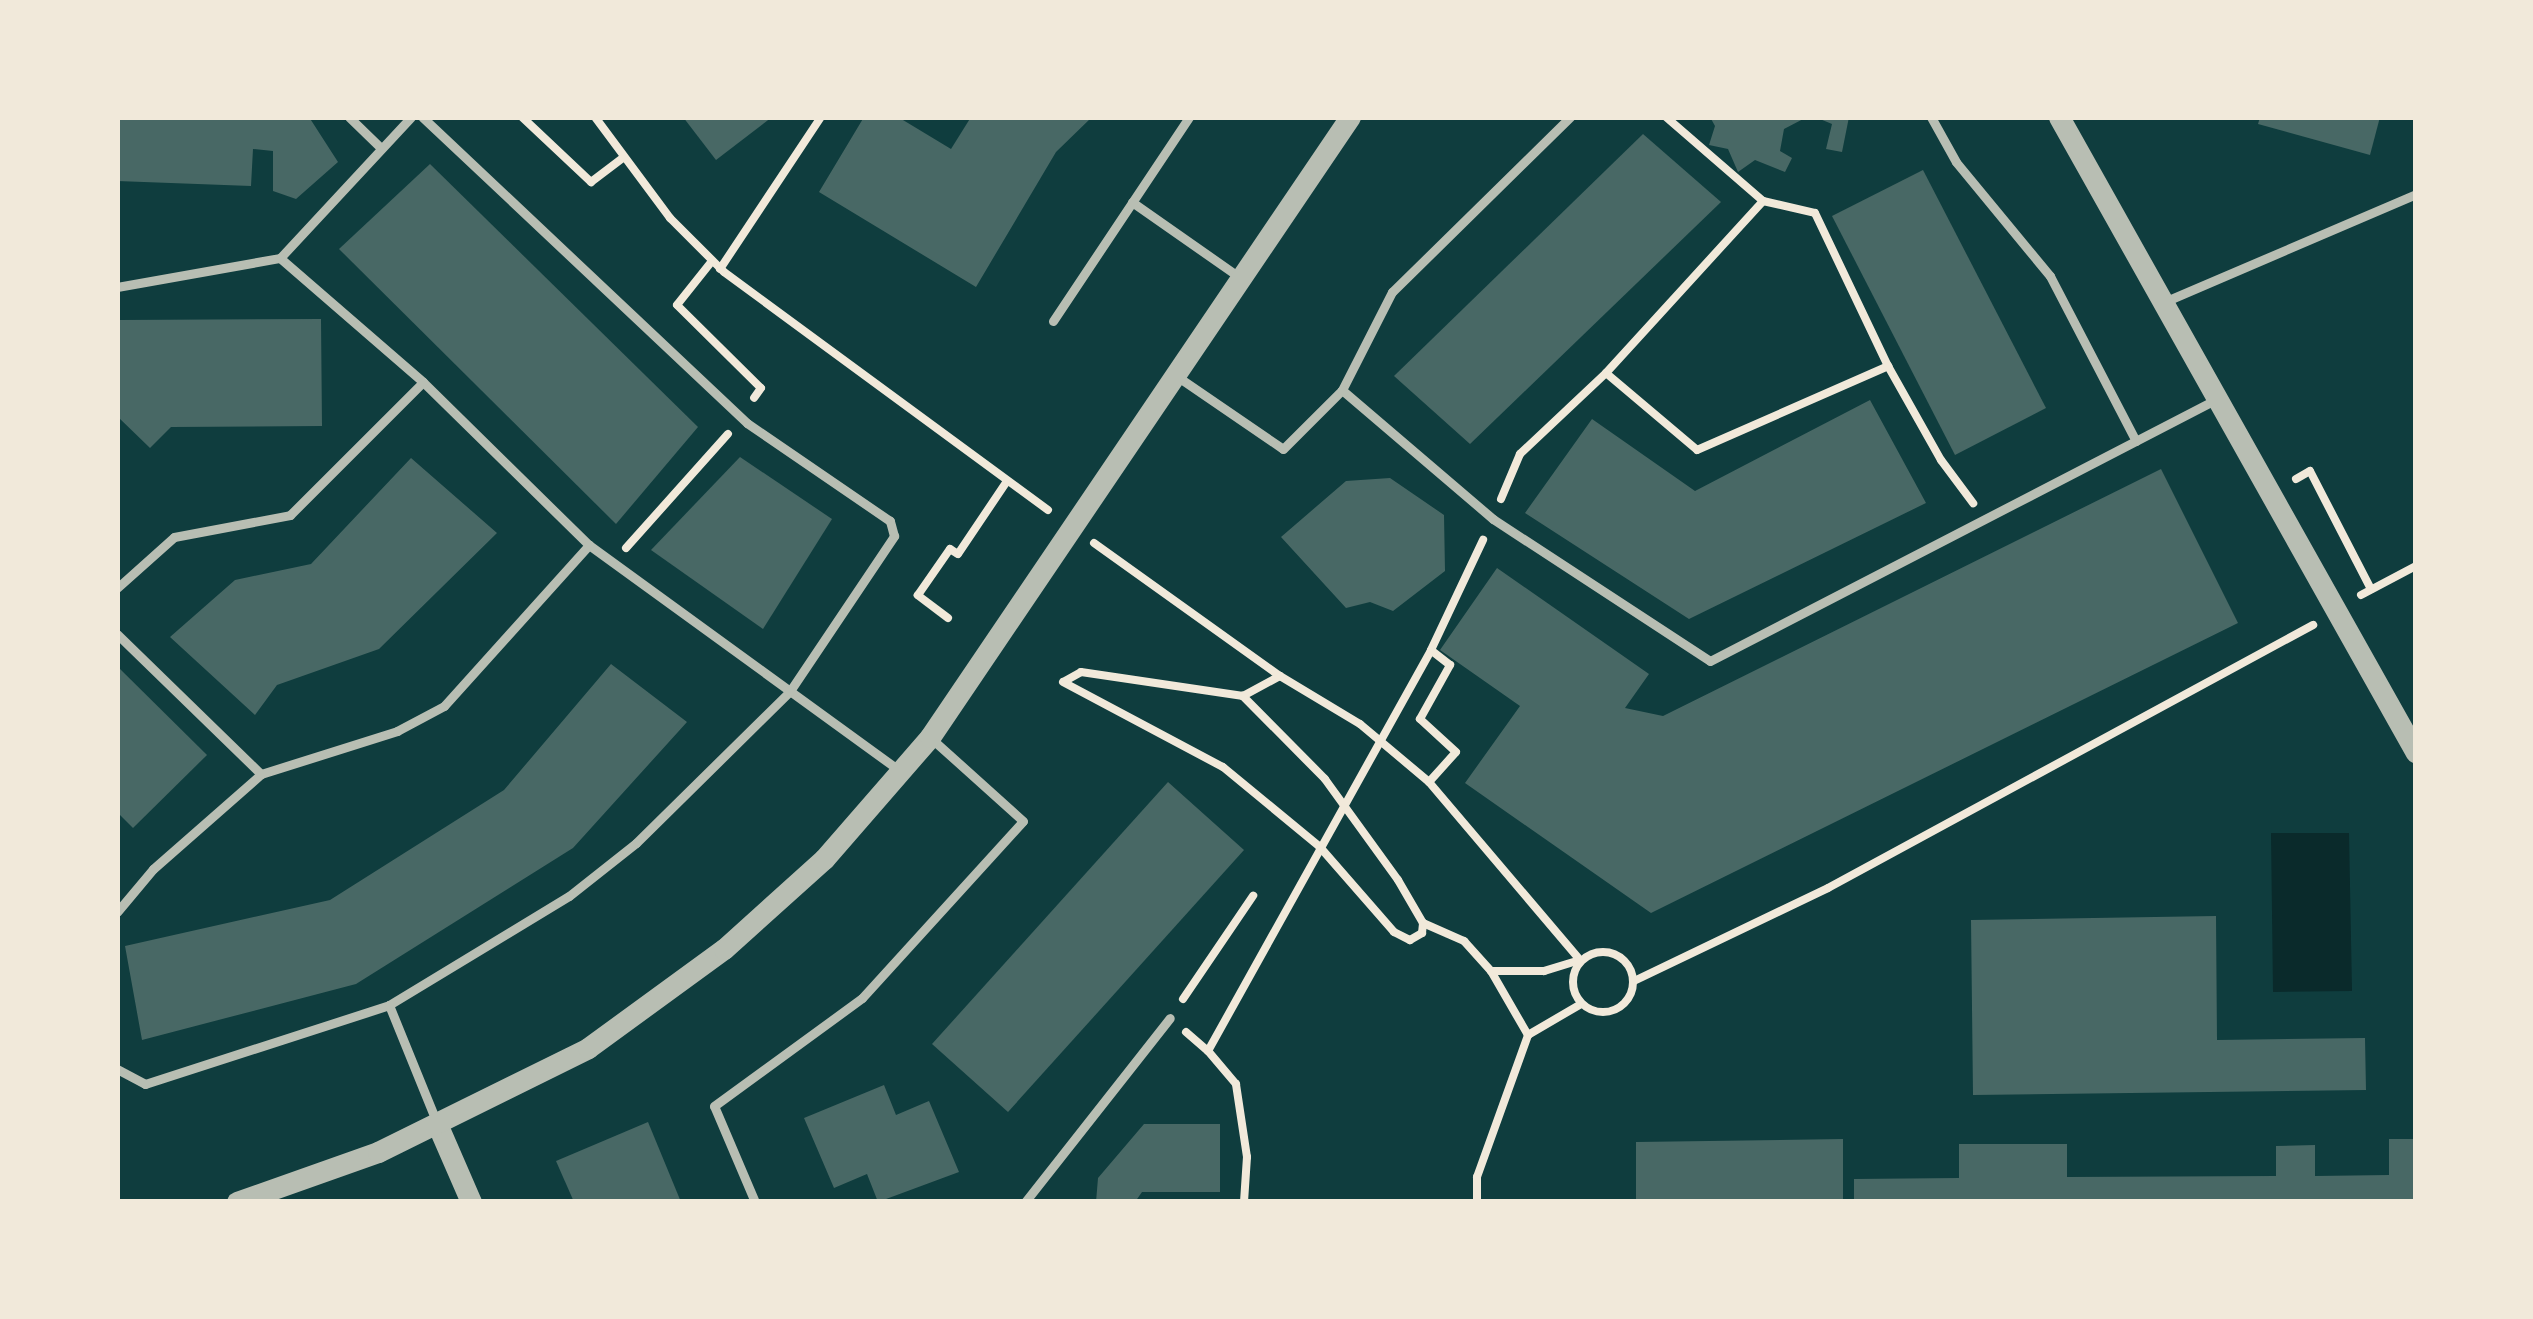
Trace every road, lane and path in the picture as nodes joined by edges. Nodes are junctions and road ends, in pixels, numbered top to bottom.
1 (349, 117) edge
2 (411, 117) edge
3 (422, 117) edge
4 (522, 117) edge
5 (595, 117) edge
6 (821, 117) edge
7 (1189, 117) edge
8 (1350, 117) edge
9 (1570, 117) edge
10 (1666, 117) edge
11 (1931, 117) edge
12 (2059, 117) edge
13 (380, 147) junction
14 (625, 157) junction
15 (2416, 194) edge
16 (1132, 202) junction
17 (1762, 202) junction
18 (280, 258) junction
19 (716, 265) junction
20 (1239, 277) junction
21 (117, 287) edge
22 (2164, 302) junction
23 (1053, 321) dead end
24 (1888, 366) junction
25 (1606, 373) junction
26 (1176, 376) junction
27 (423, 382) junction
28 (761, 388) dead end
29 (1342, 390) junction
30 (2217, 399) junction
31 (2136, 441) junction
32 (711, 457) dead end
33 (2296, 479) dead end
34 (1007, 481) junction
35 (1977, 509) dead end
36 (1493, 519) junction
37 (1066, 523) dead end
38 (1085, 537) dead end
39 (589, 545) junction
40 (612, 562) junction
41 (2416, 566) edge
42 (117, 588) edge
43 (2371, 589) junction
44 (2354, 600) dead end
45 (948, 618) dead end
46 (2319, 621) dead end
47 (117, 634) edge
48 (1431, 650) junction
49 (1280, 676) junction
50 (790, 692) junction
51 (1243, 696) junction
52 (930, 737) junction
53 (2416, 753) edge
54 (902, 773) junction
55 (261, 774) junction
56 (1429, 782) junction
57 (1319, 846) junction
58 (1253, 896) dead end
59 (117, 912) edge
60 (1423, 923) junction
61 (1580, 960) junction
62 (1491, 971) junction
63 (1634, 981) junction
64 (1581, 1004) junction
65 (389, 1005) junction
66 (1170, 1018) joint
67 (1528, 1035) junction
68 (117, 1069) edge
69 (438, 1126) junction
70 (236, 1202) edge
71 (471, 1202) edge
72 (755, 1202) edge
73 (1025, 1202) edge
74 (1244, 1202) edge
75 (1478, 1202) edge

1 - 13 lane
2 - 13 lane
3 - 50 lane
4 - 14 path
5 - 14 path
6 - 19 path
7 - 16 lane
8 - 20 street
9 - 29 lane
10 - 17 path
11 - 31 lane
12 - 22 street
13 - 18 lane
14 - 19 path
15 - 22 lane
16 - 20 lane
16 - 23 lane
17 - 24 path
17 - 25 path
18 - 21 lane
18 - 27 lane
19 - 28 path
19 - 34 path
20 - 26 street
22 - 30 street
24 - 25 path
24 - 35 path
25 - 36 path
26 - 29 lane
26 - 52 street
27 - 39 lane
27 - 42 lane
29 - 36 lane
30 - 31 lane
30 - 53 street
31 - 36 lane
32 - 40 path
33 - 43 path
34 - 37 path
34 - 45 path
36 - 48 path
38 - 49 path
39 - 40 lane
39 - 55 lane
40 - 50 lane
41 - 43 path
43 - 44 path
46 - 63 path
47 - 55 lane
48 - 56 path
48 - 57 path
49 - 51 path
49 - 56 path
50 - 54 lane
50 - 65 lane
51 - 57 path
51 - 60 path
52 - 54 street
52 - 72 lane
54 - 69 street
55 - 59 lane
56 - 61 path
57 - 60 path
57 - 74 path
58 - 66 path
60 - 62 path
61 - 62 path
61 - 63 path
61 - 64 path
62 - 67 path
63 - 64 path
64 - 67 path
65 - 68 lane
65 - 69 lane
66 - 73 lane
67 - 75 path
69 - 70 street
69 - 71 street

